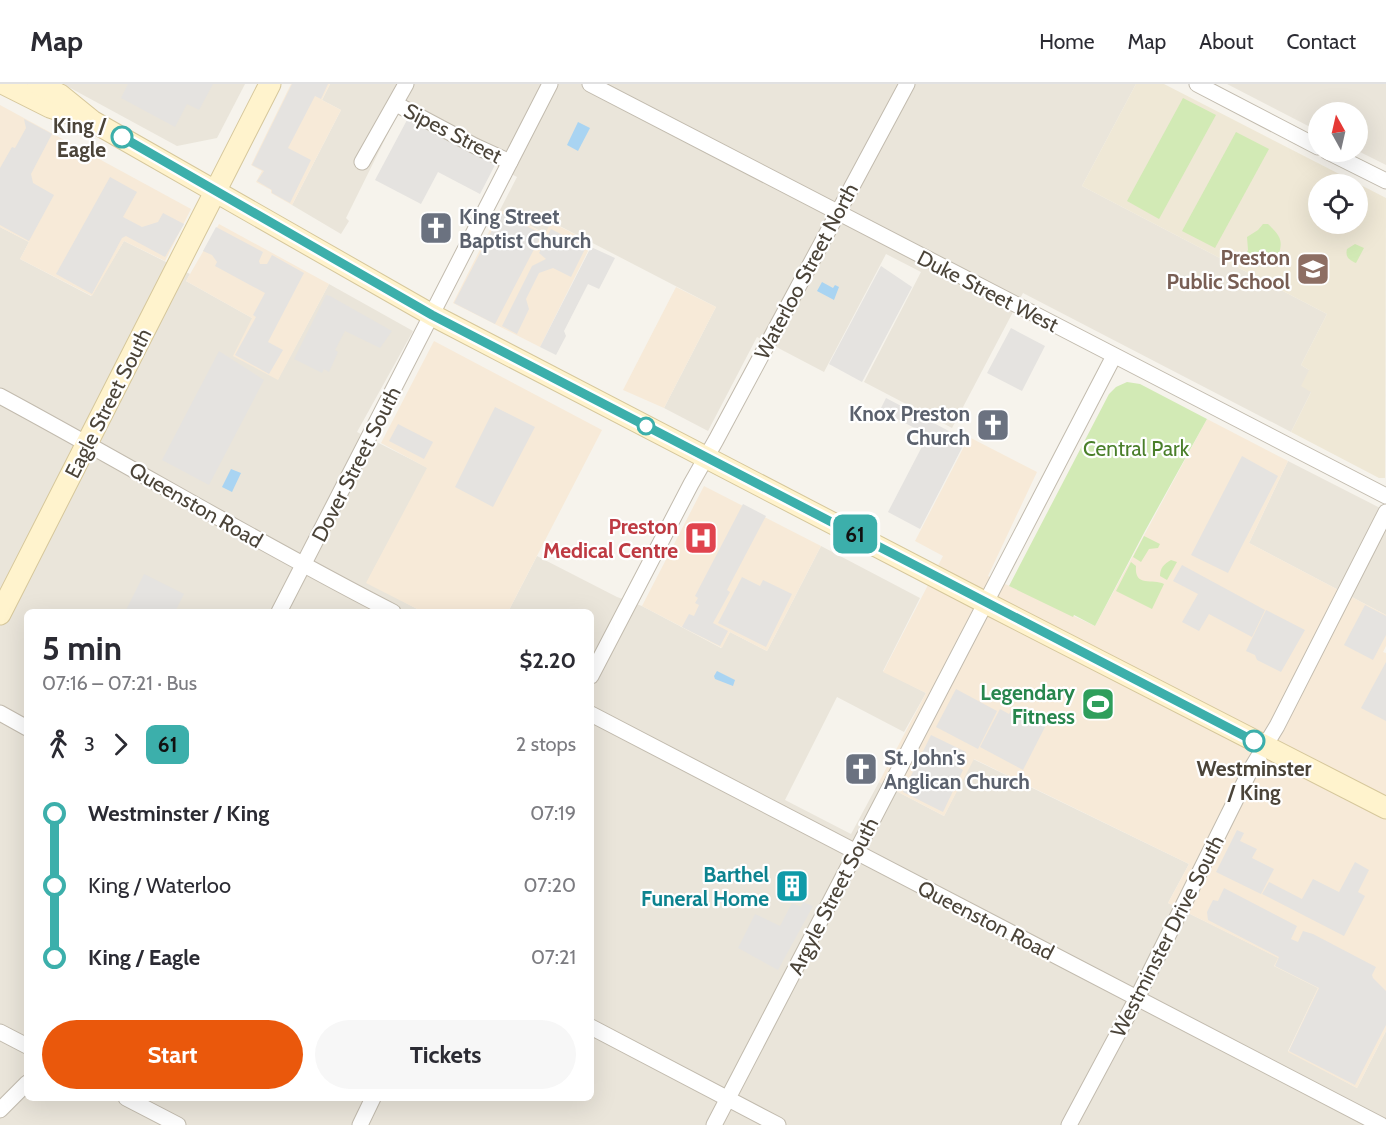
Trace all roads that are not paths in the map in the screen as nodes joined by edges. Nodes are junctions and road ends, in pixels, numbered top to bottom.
1 (4, 84) edge
2 (38, 84) edge
3 (270, 84) edge
4 (406, 84) edge
5 (550, 84) edge
6 (590, 84) edge
7 (907, 84) edge
8 (1197, 84) edge
9 (396, 104) junction
10 (92, 121) junction
11 (1308, 142) edge
12 (362, 162) dead end
13 (510, 162) junction
14 (1347, 162) edge
15 (1386, 182) edge
16 (216, 191) junction
17 (837, 213) junction
18 (432, 315) junction
19 (1114, 356) junction
20 (0, 396) edge
21 (87, 443) junction
22 (706, 458) junction
23 (1386, 496) edge
24 (1386, 512) edge
25 (303, 566) junction
26 (986, 603) junction
27 (281, 609) edge
28 (387, 609) edge
29 (0, 614) edge
30 (594, 670) edge
31 (0, 713) edge
32 (594, 716) edge
33 (24, 726) edge
34 (1264, 746) junction
35 (1386, 808) edge
36 (856, 852) junction
37 (1137, 998) junction
38 (594, 1029) edge
39 (0, 1032) edge
40 (24, 1044) edge
41 (24, 1086) edge
42 (728, 1099) junction
43 (132, 1101) edge
44 (372, 1101) edge
45 (0, 1110) edge
46 (178, 1125) edge
47 (360, 1125) edge
48 (714, 1125) edge
49 (778, 1125) edge
50 (1070, 1125) edge
51 (1381, 1125) edge

1 - 10 main road
2 - 10 main road
3 - 16 main road, Eagle Street South
4 - 9 street
5 - 13 street, Dover Street South
6 - 17 street, Duke Street West
7 - 17 street, Waterloo Street North
8 - 11 street
9 - 12 street
9 - 13 street, Sipes Street
10 - 16 main road
13 - 18 street, Dover Street South
14 - 15 street
16 - 18 main road
16 - 21 main road, Eagle Street South
17 - 19 street, Duke Street West
17 - 22 street, Waterloo Street North
18 - 22 main road
18 - 25 street, Dover Street South
19 - 23 street, Duke Street West
19 - 26 street, Argyle Street South
20 - 21 street, Queenston Road
21 - 25 street, Queenston Road
21 - 29 main road, Eagle Street South
22 - 26 main road
22 - 30 street, Waterloo Street North
24 - 34 street, Westminster Drive South
25 - 27 street, Dover Street South
25 - 28 street, Queenston Road
26 - 34 main road
26 - 36 street, Argyle Street South
31 - 33 street
32 - 36 street, Queenston Road
34 - 35 main road
34 - 37 street, Westminster Drive South
36 - 37 street, Queenston Road
36 - 42 street, Argyle Street South
37 - 50 street, Westminster Drive South
37 - 51 street, Queenston Road
38 - 42 street
39 - 40 street
41 - 45 street
42 - 48 street, Argyle Street South
42 - 49 street
43 - 46 street
44 - 47 street

